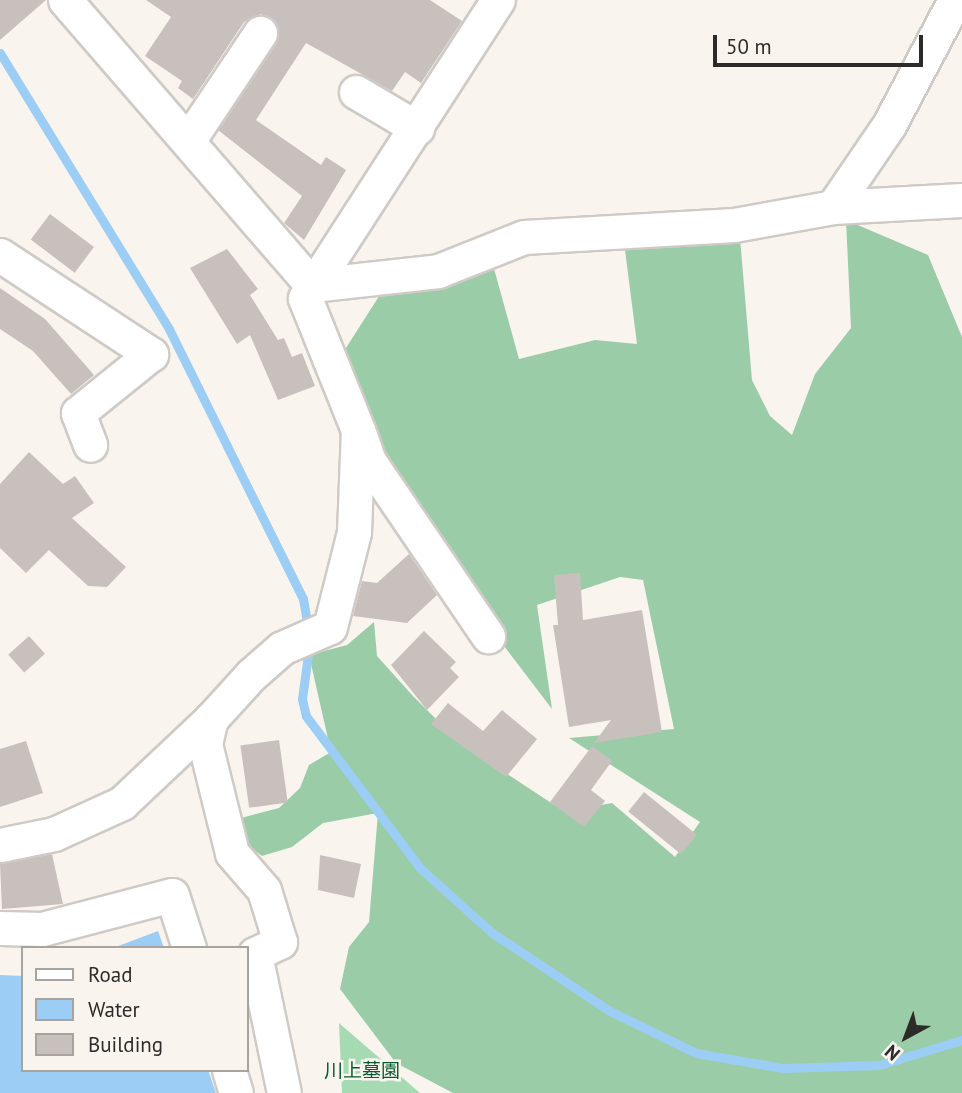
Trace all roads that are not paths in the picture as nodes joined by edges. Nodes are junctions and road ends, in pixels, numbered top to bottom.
1 (65, 0) edge
2 (955, 0) edge
3 (494, 1) edge
4 (260, 33) dead end
5 (356, 93) dead end
6 (417, 128) junction
7 (188, 141) junction
8 (962, 200) edge
9 (832, 207) junction
10 (0, 256) edge
11 (312, 285) junction
12 (358, 430) junction
13 (90, 445) dead end
14 (488, 636) dead end
15 (211, 719) junction
16 (0, 845) edge
17 (0, 928) edge
18 (188, 946) edge
19 (230, 1072) edge
20 (236, 1093) edge
21 (284, 1093) edge

1 - 7 street
2 - 9 street
3 - 6 street
4 - 7 street
5 - 6 street
6 - 11 street
7 - 11 street
8 - 9 street
9 - 11 street
10 - 13 street
11 - 12 street
12 - 14 street
12 - 15 street
15 - 16 street
15 - 21 street
17 - 18 street
19 - 20 street

